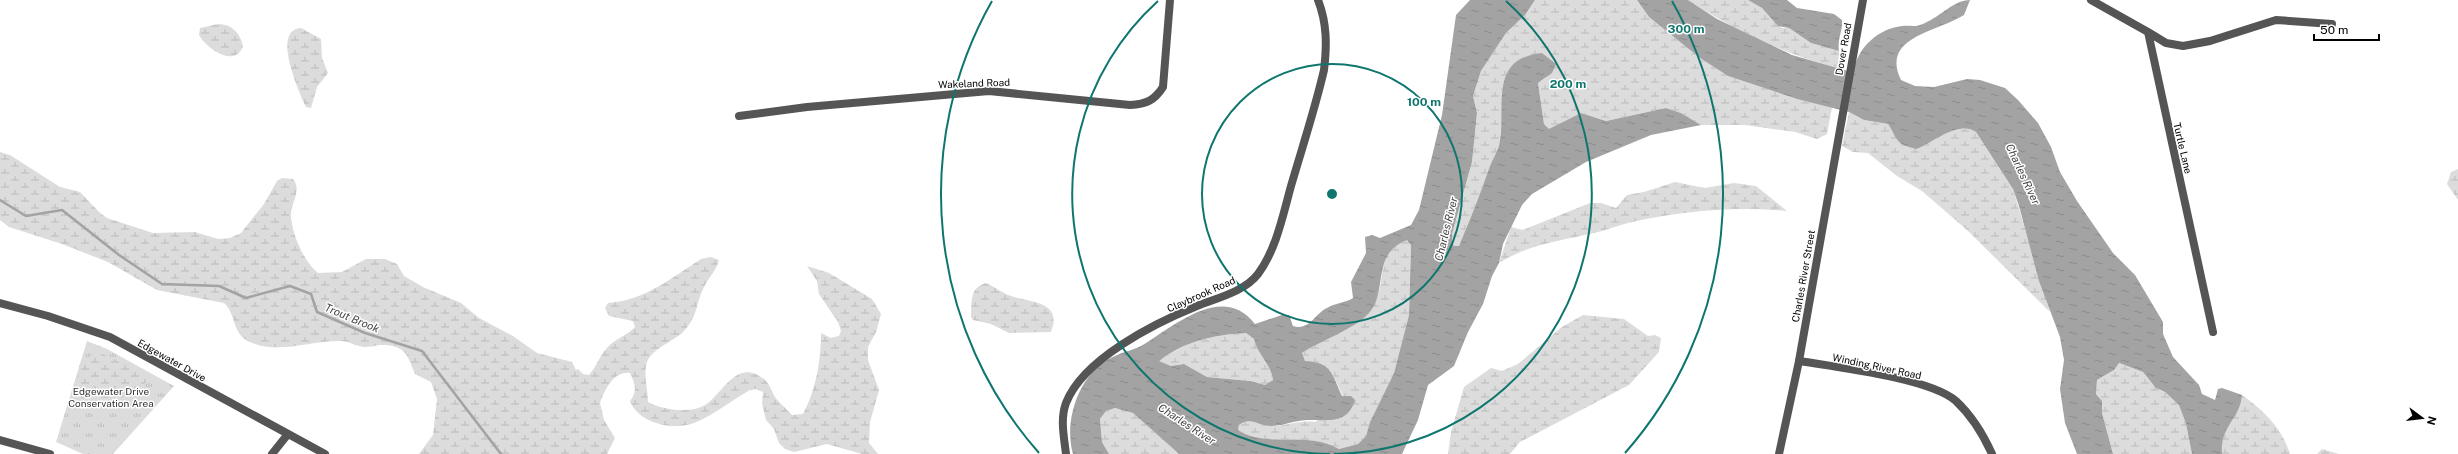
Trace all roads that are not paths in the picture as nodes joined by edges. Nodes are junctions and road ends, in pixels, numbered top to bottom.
1 (1170, 0) edge
2 (1318, 0) edge
3 (1863, 0) edge
4 (2091, 0) edge
5 (2332, 24) dead end
6 (2148, 32) junction
7 (1844, 102) joint
8 (739, 116) dead end
9 (0, 303) edge
10 (2213, 332) dead end
11 (1799, 361) junction
12 (288, 434) junction
13 (0, 440) edge
14 (50, 454) edge
15 (272, 454) edge
16 (325, 454) edge
17 (1066, 454) edge
18 (1779, 454) edge
19 (1992, 454) edge

1 - 8 street, Wakeland Road
2 - 17 street, Claybrook Road
3 - 7 street, Dover Road
4 - 6 street
5 - 6 street
6 - 10 street, Turtle Lane
7 - 11 street, Charles River Street
9 - 12 street, Edgewater Drive
11 - 18 street, Charles River Street
11 - 19 street, Winding River Road
12 - 15 street
12 - 16 street, Edgewater Drive
13 - 14 street

